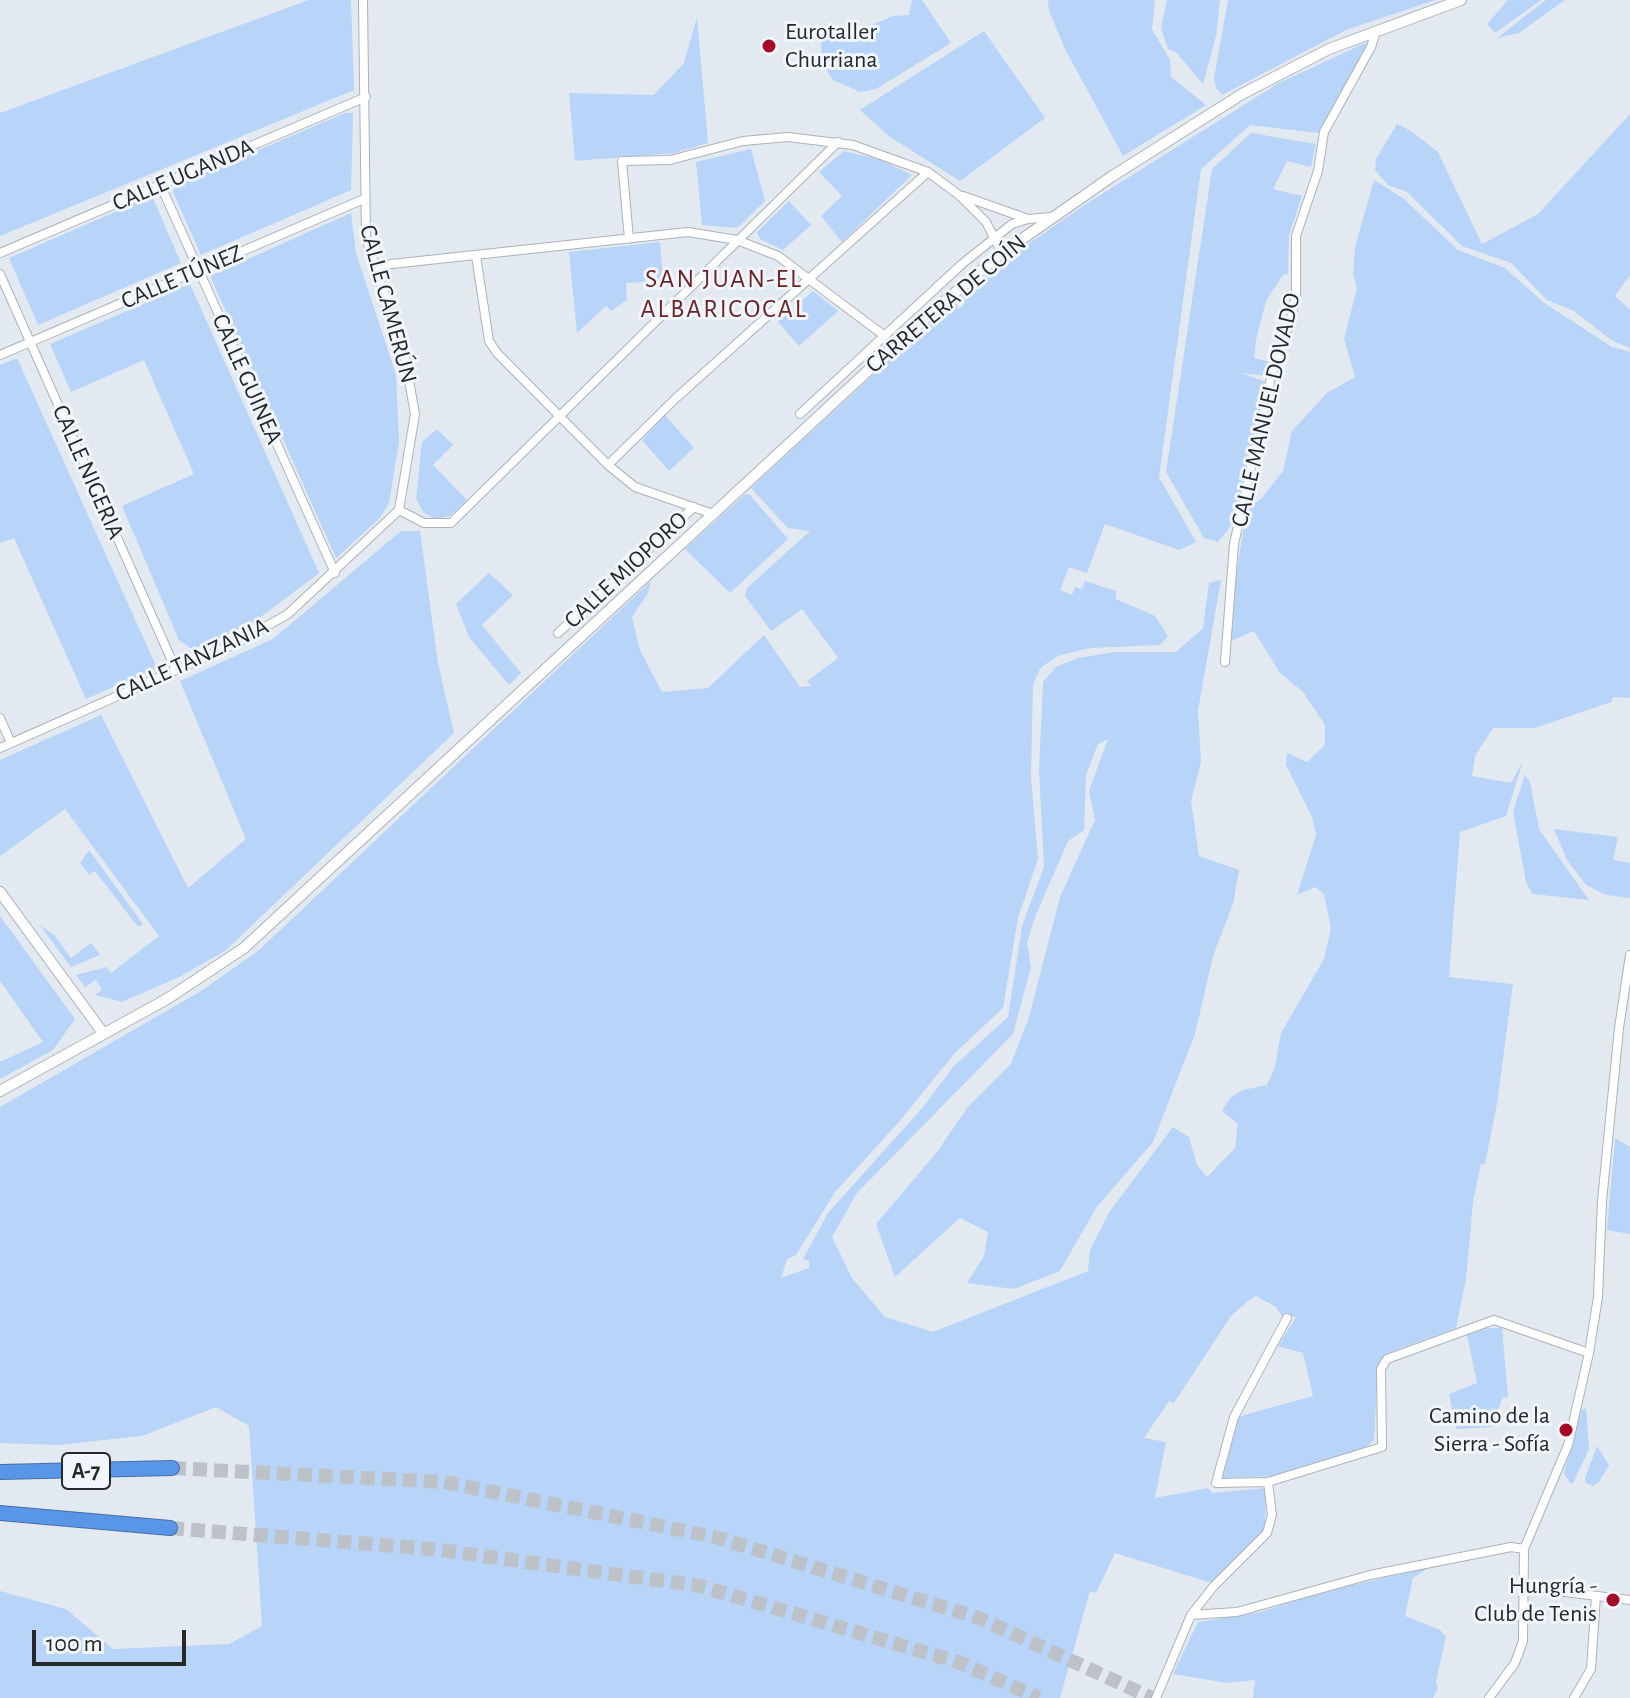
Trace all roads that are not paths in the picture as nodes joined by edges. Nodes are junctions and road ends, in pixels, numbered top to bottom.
1 (363, 0) edge
2 (1461, 0) edge
3 (1376, 31) junction
4 (366, 97) junction
5 (838, 142) junction
6 (928, 172) junction
7 (160, 184) junction
8 (959, 195) junction
9 (364, 199) junction
10 (1051, 217) junction
11 (1028, 219) junction
12 (996, 237) junction
13 (629, 239) junction
14 (737, 240) junction
15 (0, 253) edge
16 (1002, 253) junction
17 (476, 256) junction
18 (373, 266) junction
19 (199, 270) junction
20 (0, 274) edge
21 (811, 278) junction
22 (882, 334) junction
23 (31, 342) junction
24 (0, 355) edge
25 (800, 414) dead end
26 (561, 416) junction
27 (608, 465) junction
28 (694, 507) junction
29 (399, 510) junction
30 (713, 514) junction
31 (335, 573) junction
32 (558, 633) dead end
33 (1225, 662) dead end
34 (176, 670) junction
35 (0, 718) edge
36 (11, 743) junction
37 (0, 748) edge
38 (0, 892) edge
39 (1630, 955) edge
40 (103, 1033) junction
41 (0, 1091) edge
42 (1287, 1318) dead end
43 (1589, 1353) junction
44 (172, 1468) tunnel mouth
45 (0, 1472) edge
46 (1268, 1482) junction
47 (0, 1513) edge
48 (170, 1528) tunnel mouth
49 (1524, 1549) junction
50 (1524, 1587) junction
51 (1596, 1596) junction
52 (1630, 1600) edge
53 (1191, 1615) junction
54 (1156, 1698) edge
55 (1489, 1698) edge
56 (1574, 1698) edge

1 - 4 street, CALLE CAMERÚN
2 - 3 street, CARRETERA DE COÍN
3 - 10 street, CARRETERA DE COÍN
3 - 33 street, CALLE MANUEL DOVADO
4 - 7 street, CALLE UGANDA
4 - 9 street, CALLE CAMERÚN
5 - 6 street
5 - 13 street
5 - 14 street
6 - 8 street
6 - 21 street
7 - 15 street, CALLE UGANDA
7 - 19 street, CALLE GUINEA
8 - 11 street
8 - 12 street
9 - 18 street, CALLE CAMERÚN
9 - 19 street, CALLE TÚNEZ
10 - 11 street
10 - 16 street, CARRETERA DE COÍN
11 - 12 street, CARRETERA DE COÍN
12 - 16 street
12 - 22 street, CARRETERA DE COÍN
13 - 14 street
13 - 17 street
14 - 21 street
14 - 26 street
16 - 30 street, CARRETERA DE COÍN
17 - 18 street
17 - 26 street
18 - 29 street, CALLE CAMERÚN
19 - 23 street, CALLE TÚNEZ
19 - 31 street, CALLE GUINEA
20 - 23 street, CALLE NIGERIA
21 - 22 street
21 - 27 street
22 - 25 street, CARRETERA DE COÍN
23 - 24 street, CALLE TÚNEZ
23 - 34 street, CALLE NIGERIA
26 - 27 street
26 - 29 street
27 - 28 street
28 - 30 street
28 - 32 street, CALLE MIOPORO
29 - 31 street, CALLE TANZANIA
30 - 40 street, CARRETERA DE COÍN
31 - 34 street, CALLE TANZANIA
34 - 36 street, CALLE TANZANIA
35 - 36 street
36 - 37 street, CALLE TANZANIA
38 - 40 street
39 - 43 street
40 - 41 street, CARRETERA DE COÍN
42 - 46 street
43 - 46 street
43 - 49 street
44 - 45 highway, A-7
46 - 53 street
47 - 48 highway, A-7
49 - 50 street
49 - 53 street
50 - 51 street
50 - 55 street
51 - 52 street
51 - 56 street
53 - 54 street

